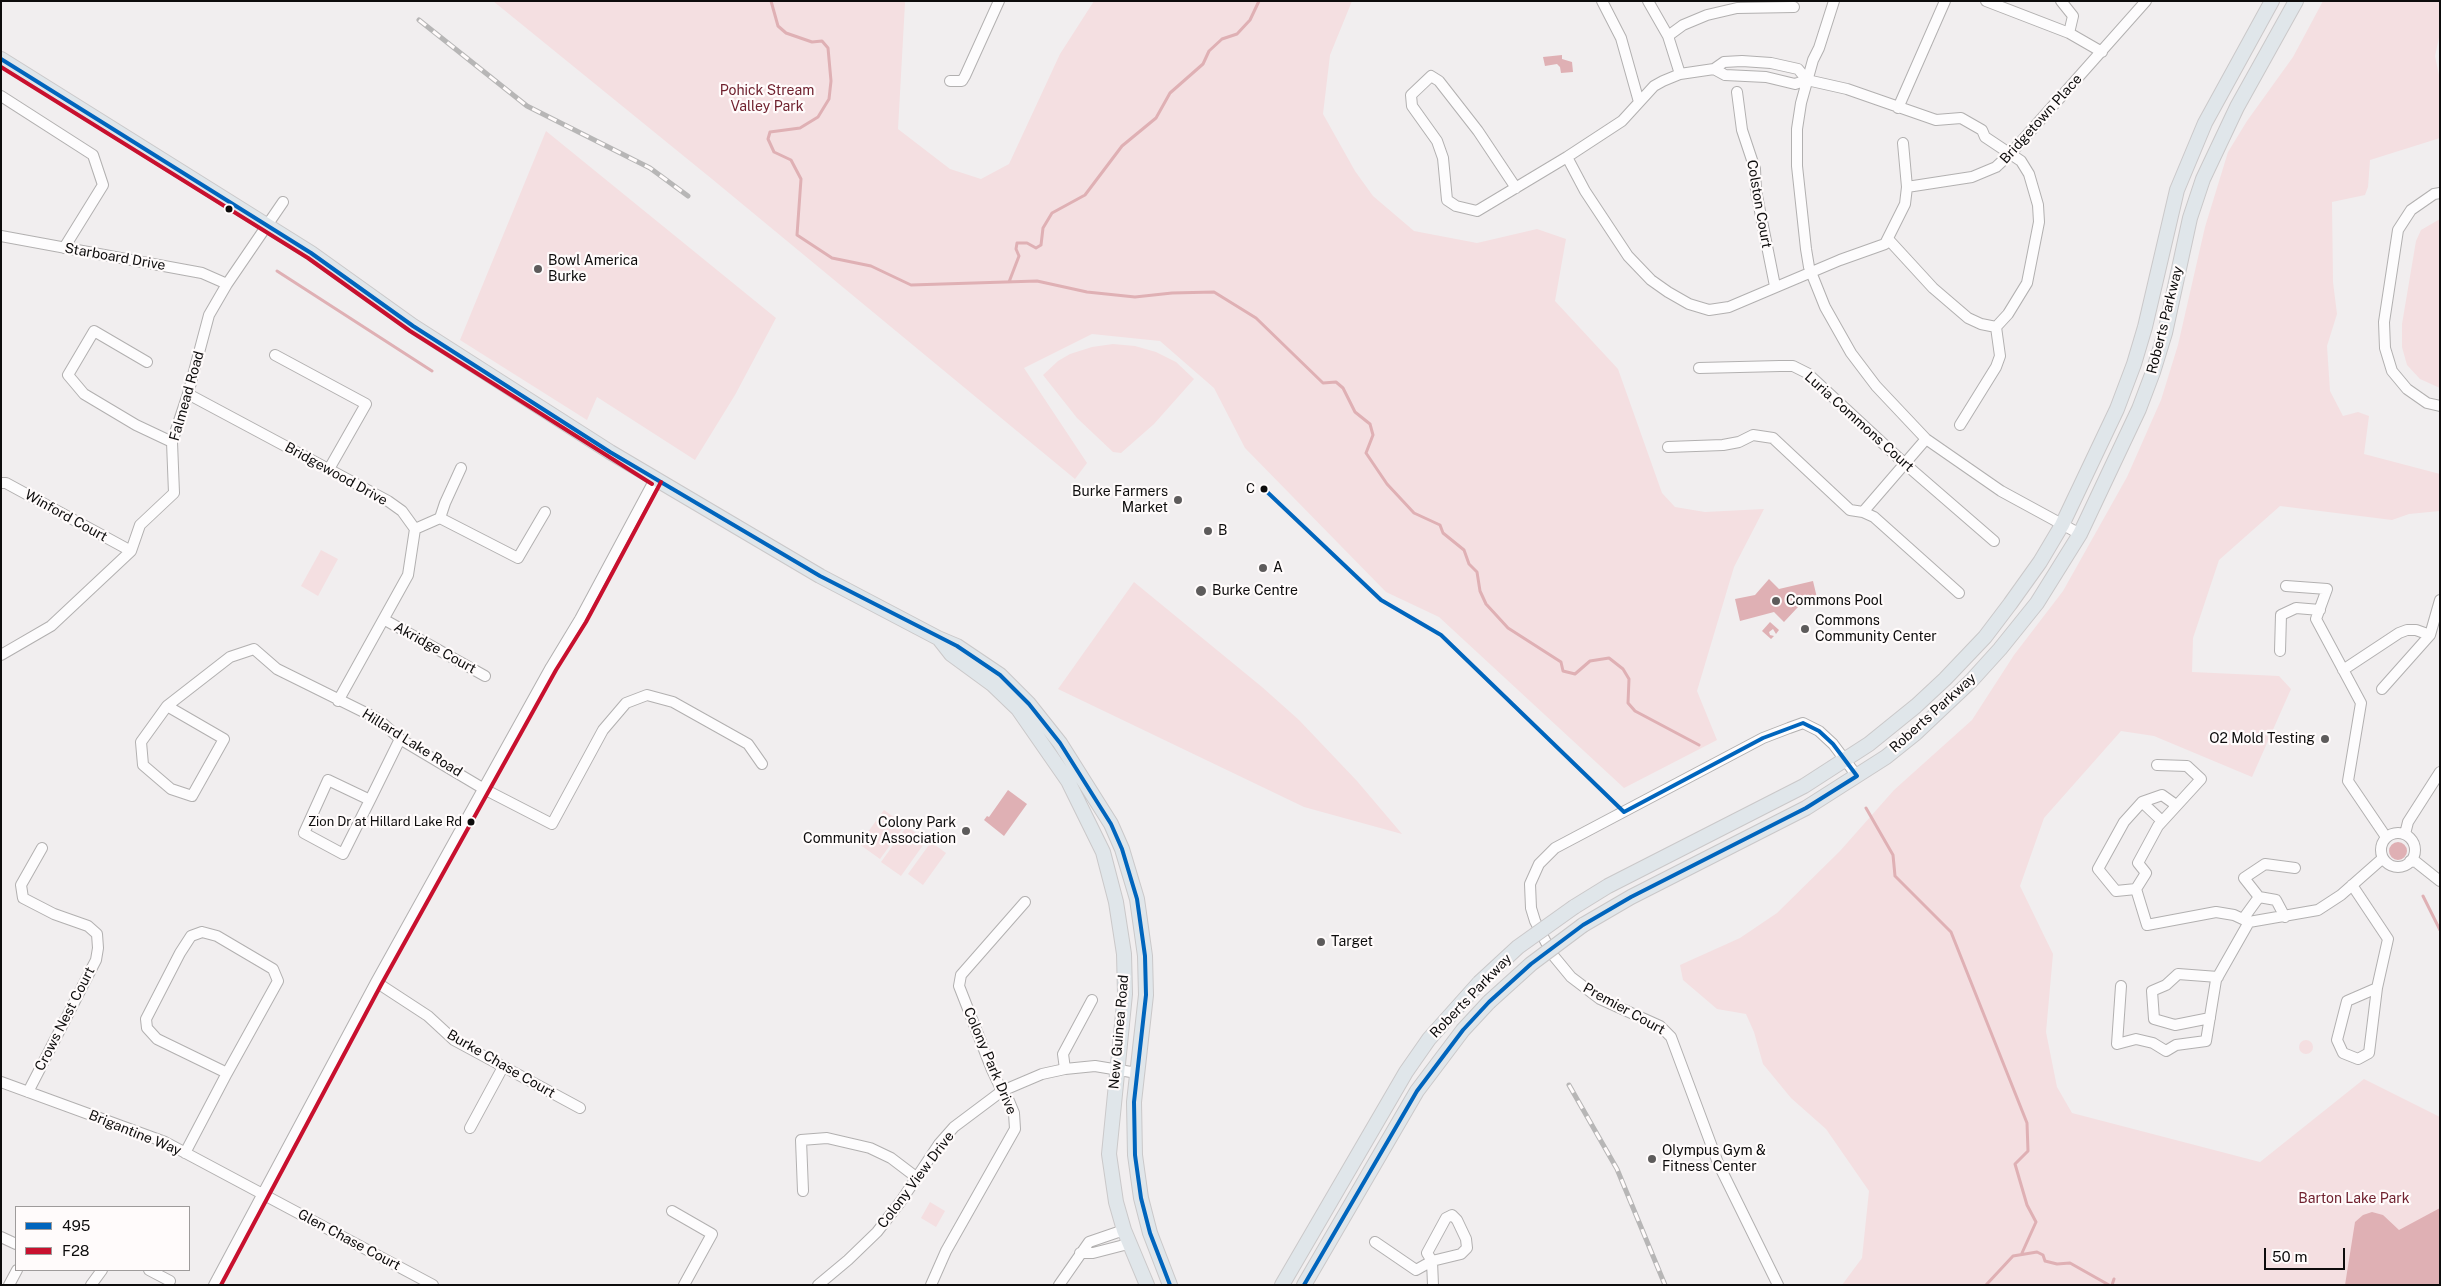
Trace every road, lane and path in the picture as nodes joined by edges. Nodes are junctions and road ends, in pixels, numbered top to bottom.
1 (1602, 1) edge
2 (1648, 1) edge
3 (1834, 1) edge
4 (1945, 1) edge
5 (1986, 1) edge
6 (2061, 1) edge
7 (2146, 1) edge
8 (2272, 1) edge
9 (2296, 1) edge
10 (997, 2) edge
11 (1794, 7) dead end
12 (2070, 34) junction
13 (1668, 36) junction
14 (2102, 52) junction
15 (1, 58) edge
16 (1714, 69) junction
17 (1680, 74) junction
18 (1807, 80) junction
19 (950, 81) dead end
20 (1737, 92) dead end
21 (1, 96) edge
22 (1639, 102) junction
23 (1898, 108) junction
24 (1903, 143) dead end
25 (2011, 153) junction
26 (1567, 157) junction
27 (1907, 187) junction
28 (1516, 188) junction
29 (2440, 193) edge
30 (283, 202) dead end
31 (265, 226) junction
32 (1, 236) edge
33 (1888, 239) junction
34 (64, 248) junction
35 (1811, 274) junction
36 (227, 284) junction
37 (1775, 286) junction
38 (1996, 327) junction
39 (275, 355) dead end
40 (147, 362) dead end
41 (1699, 368) dead end
42 (188, 394) junction
43 (2440, 406) edge
44 (1960, 425) dead end
45 (1926, 439) junction
46 (172, 442) junction
47 (1668, 447) dead end
48 (1904, 463) junction
49 (462, 468) dead end
50 (329, 469) junction
51 (655, 479) junction
52 (1, 483) edge
53 (545, 512) dead end
54 (1863, 512) junction
55 (440, 518) junction
56 (2062, 525) junction
57 (415, 529) junction
58 (2080, 534) junction
59 (1994, 541) dead end
60 (131, 551) junction
61 (2286, 586) dead end
62 (1959, 593) dead end
63 (2440, 600) edge
64 (2320, 610) junction
65 (385, 620) junction
66 (2430, 635) junction
67 (2280, 651) dead end
68 (1, 654) edge
69 (2343, 670) junction
70 (485, 676) dead end
71 (996, 680) junction
72 (2382, 689) dead end
73 (338, 701) junction
74 (168, 706) junction
75 (400, 739) junction
76 (1846, 759) junction
77 (762, 764) dead end
78 (2157, 765) dead end
79 (2440, 772) edge
80 (1858, 776) junction
81 (484, 789) junction
82 (370, 800) junction
83 (2142, 802) junction
84 (2176, 806) junction
85 (2162, 821) junction
86 (2405, 834) junction
87 (2386, 837) junction
88 (42, 848) dead end
89 (2383, 858) junction
90 (2410, 861) junction
91 (2295, 868) dead end
92 (2440, 881) edge
93 (2352, 885) junction
94 (2136, 889) junction
95 (2259, 897) junction
96 (1025, 902) dead end
97 (2285, 918) junction
98 (2246, 921) junction
99 (2218, 977) junction
100 (376, 982) junction
101 (2121, 986) dead end
102 (2377, 988) junction
103 (1092, 1000) dead end
104 (2210, 1018) junction
105 (503, 1067) junction
106 (1065, 1069) junction
107 (1118, 1069) junction
108 (227, 1072) junction
109 (1136, 1073) junction
110 (1, 1082) edge
111 (1002, 1091) junction
112 (28, 1092) junction
113 (580, 1108) dead end
114 (470, 1128) dead end
115 (185, 1154) junction
116 (916, 1177) junction
117 (803, 1191) dead end
118 (264, 1194) junction
119 (672, 1211) dead end
120 (1124, 1230) junction
121 (1, 1237) edge
122 (1375, 1242) dead end
123 (15, 1244) edge
124 (1128, 1244) junction
125 (1080, 1253) junction
126 (1432, 1261) junction
127 (16, 1271) edge
128 (101, 1271) edge
129 (151, 1271) edge
130 (170, 1281) dead end
131 (9, 1285) edge
132 (91, 1285) edge
133 (214, 1285) edge
134 (433, 1285) edge
135 (684, 1285) edge
136 (818, 1285) edge
137 (931, 1285) edge
138 (1059, 1285) edge
139 (1147, 1285) edge
140 (1170, 1285) edge
141 (1282, 1285) edge
142 (1304, 1285) edge
143 (1433, 1285) edge
144 (1778, 1285) edge

1 - 22 street
2 - 13 street
3 - 18 street
4 - 23 street
5 - 12 street
6 - 12 street
7 - 14 street, Bridgetown Place
8 - 56 main road, Roberts Parkway
9 - 58 main road, Roberts Parkway
10 - 19 street
11 - 13 street
12 - 14 street
13 - 17 street
14 - 25 street, Bridgetown Place
15 - 31 main road
16 - 17 street
16 - 18 street
16 - 18 street
17 - 22 street
18 - 23 street
18 - 35 street
20 - 37 street, Colston Court
21 - 34 street
22 - 26 street
23 - 25 street
24 - 27 street
25 - 27 street, Bridgetown Place
25 - 38 street
26 - 28 street
26 - 37 street
27 - 33 street
28 - 28 street
29 - 43 street
30 - 31 street, Falmead Road
31 - 36 street, Falmead Road
31 - 51 main road
32 - 34 street, Starboard Drive
33 - 35 street
33 - 38 street
34 - 36 street, Starboard Drive
35 - 37 street
35 - 45 street
36 - 42 street, Falmead Road
38 - 44 street
39 - 50 street
40 - 46 street
41 - 48 street, Luria Commons Court
42 - 46 street, Falmead Road
42 - 50 street, Bridgewood Drive
45 - 48 street
45 - 56 street
46 - 60 street, Falmead Road
47 - 54 street
48 - 54 street
48 - 59 street, Luria Commons Court
49 - 55 street
50 - 57 street, Bridgewood Drive
51 - 71 main road, New Guinea Road
51 - 81 street
52 - 60 street, Winford Court
53 - 55 street
54 - 62 street
55 - 57 street
56 - 58 street
56 - 76 main road, Roberts Parkway
57 - 65 street
58 - 80 main road, Roberts Parkway
60 - 68 street, Falmead Road
61 - 64 street
63 - 66 street
64 - 67 street
64 - 69 street
65 - 70 street, Akridge Court
65 - 73 street
66 - 69 street
66 - 72 street
69 - 87 street
71 - 107 main road, New Guinea Road
71 - 109 main road, New Guinea Road
73 - 74 street, Hillard Lake Road
73 - 75 street, Hillard Lake Road
74 - 74 street
75 - 81 street, Hillard Lake Road
75 - 82 street
76 - 80 street, Premier Court
76 - 141 main road, Roberts Parkway, bridge
76 - 144 street, Premier Court
77 - 81 street, Hillard Lake Road
78 - 84 street
79 - 86 street
80 - 142 main road, Roberts Parkway, bridge
81 - 100 street
82 - 82 street
83 - 84 street
83 - 85 street
83 - 94 street
84 - 85 street
85 - 94 street
86 - 87 street
86 - 90 street
87 - 89 street
88 - 112 street, Crows Nest Court
89 - 90 street
89 - 93 street
90 - 92 street
91 - 95 street
93 - 97 street
93 - 102 street
94 - 98 street
95 - 97 street
95 - 98 street
96 - 111 street, Colony Park Drive
97 - 98 street
98 - 99 street
99 - 104 street
99 - 104 street
100 - 105 street, Burke Chase Court
100 - 118 street
101 - 104 street
102 - 102 street
103 - 106 street
105 - 113 street, Burke Chase Court
105 - 114 street
106 - 107 street, Colony View Drive
106 - 111 street, Colony View Drive
107 - 109 street, Colony View Drive
107 - 120 main road, New Guinea Road
108 - 108 street
108 - 115 street
109 - 140 main road, New Guinea Road
110 - 112 street, Brigantine Way
111 - 116 street, Colony View Drive
111 - 137 street, Colony Park Drive
112 - 115 street, Brigantine Way
115 - 118 street, Brigantine Way
116 - 117 street
116 - 136 street, Colony View Drive
118 - 133 street
118 - 134 street, Glen Chase Court
119 - 135 street
120 - 124 main road, New Guinea Road
120 - 125 street
121 - 123 street
122 - 126 street
124 - 125 street
124 - 139 main road, New Guinea Road
125 - 138 street
126 - 126 street
126 - 143 street
127 - 131 street
128 - 132 street
129 - 130 street

